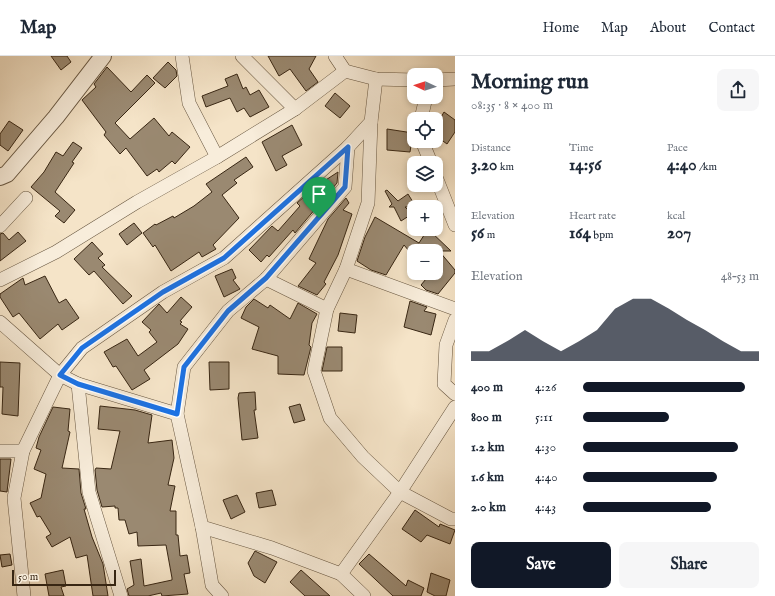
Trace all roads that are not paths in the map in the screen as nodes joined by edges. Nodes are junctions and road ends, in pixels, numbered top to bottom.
1 (103, 56) edge
2 (182, 56) edge
3 (242, 56) edge
4 (335, 56) edge
5 (345, 71) junction
6 (376, 79) junction
7 (455, 79) edge
8 (407, 80) edge
9 (443, 80) edge
10 (295, 109) junction
11 (371, 122) junction
12 (348, 147) junction
13 (217, 157) junction
14 (0, 177) edge
15 (442, 192) edge
16 (26, 198) dead end
17 (455, 225) edge
18 (0, 226) edge
19 (346, 269) junction
20 (266, 278) junction
21 (0, 280) edge
22 (455, 309) edge
23 (327, 310) junction
24 (455, 320) edge
25 (0, 322) edge
26 (60, 375) junction
27 (78, 384) junction
28 (455, 394) edge
29 (455, 407) edge
30 (177, 414) junction
31 (0, 451) edge
32 (23, 451) junction
33 (400, 492) junction
34 (455, 519) edge
35 (202, 527) junction
36 (342, 574) junction
37 (214, 590) edge
38 (24, 596) edge
39 (120, 596) edge
40 (222, 596) edge
41 (364, 596) edge

1 - 14 street
2 - 13 street
3 - 10 street
4 - 5 street
5 - 6 street
5 - 10 street
6 - 8 street
6 - 11 street
7 - 9 street
10 - 13 street
11 - 12 street
11 - 19 street
12 - 20 street
12 - 26 street
13 - 21 street
15 - 17 street
16 - 18 street
19 - 22 street
19 - 23 street
20 - 23 street
20 - 30 street
23 - 33 street
24 - 28 street
25 - 26 street
26 - 27 street
26 - 32 street
27 - 30 street
27 - 39 street
29 - 33 street
30 - 35 street
31 - 32 street
32 - 38 street
33 - 34 street
33 - 36 street
35 - 36 street
35 - 37 street
36 - 41 street
37 - 40 street

